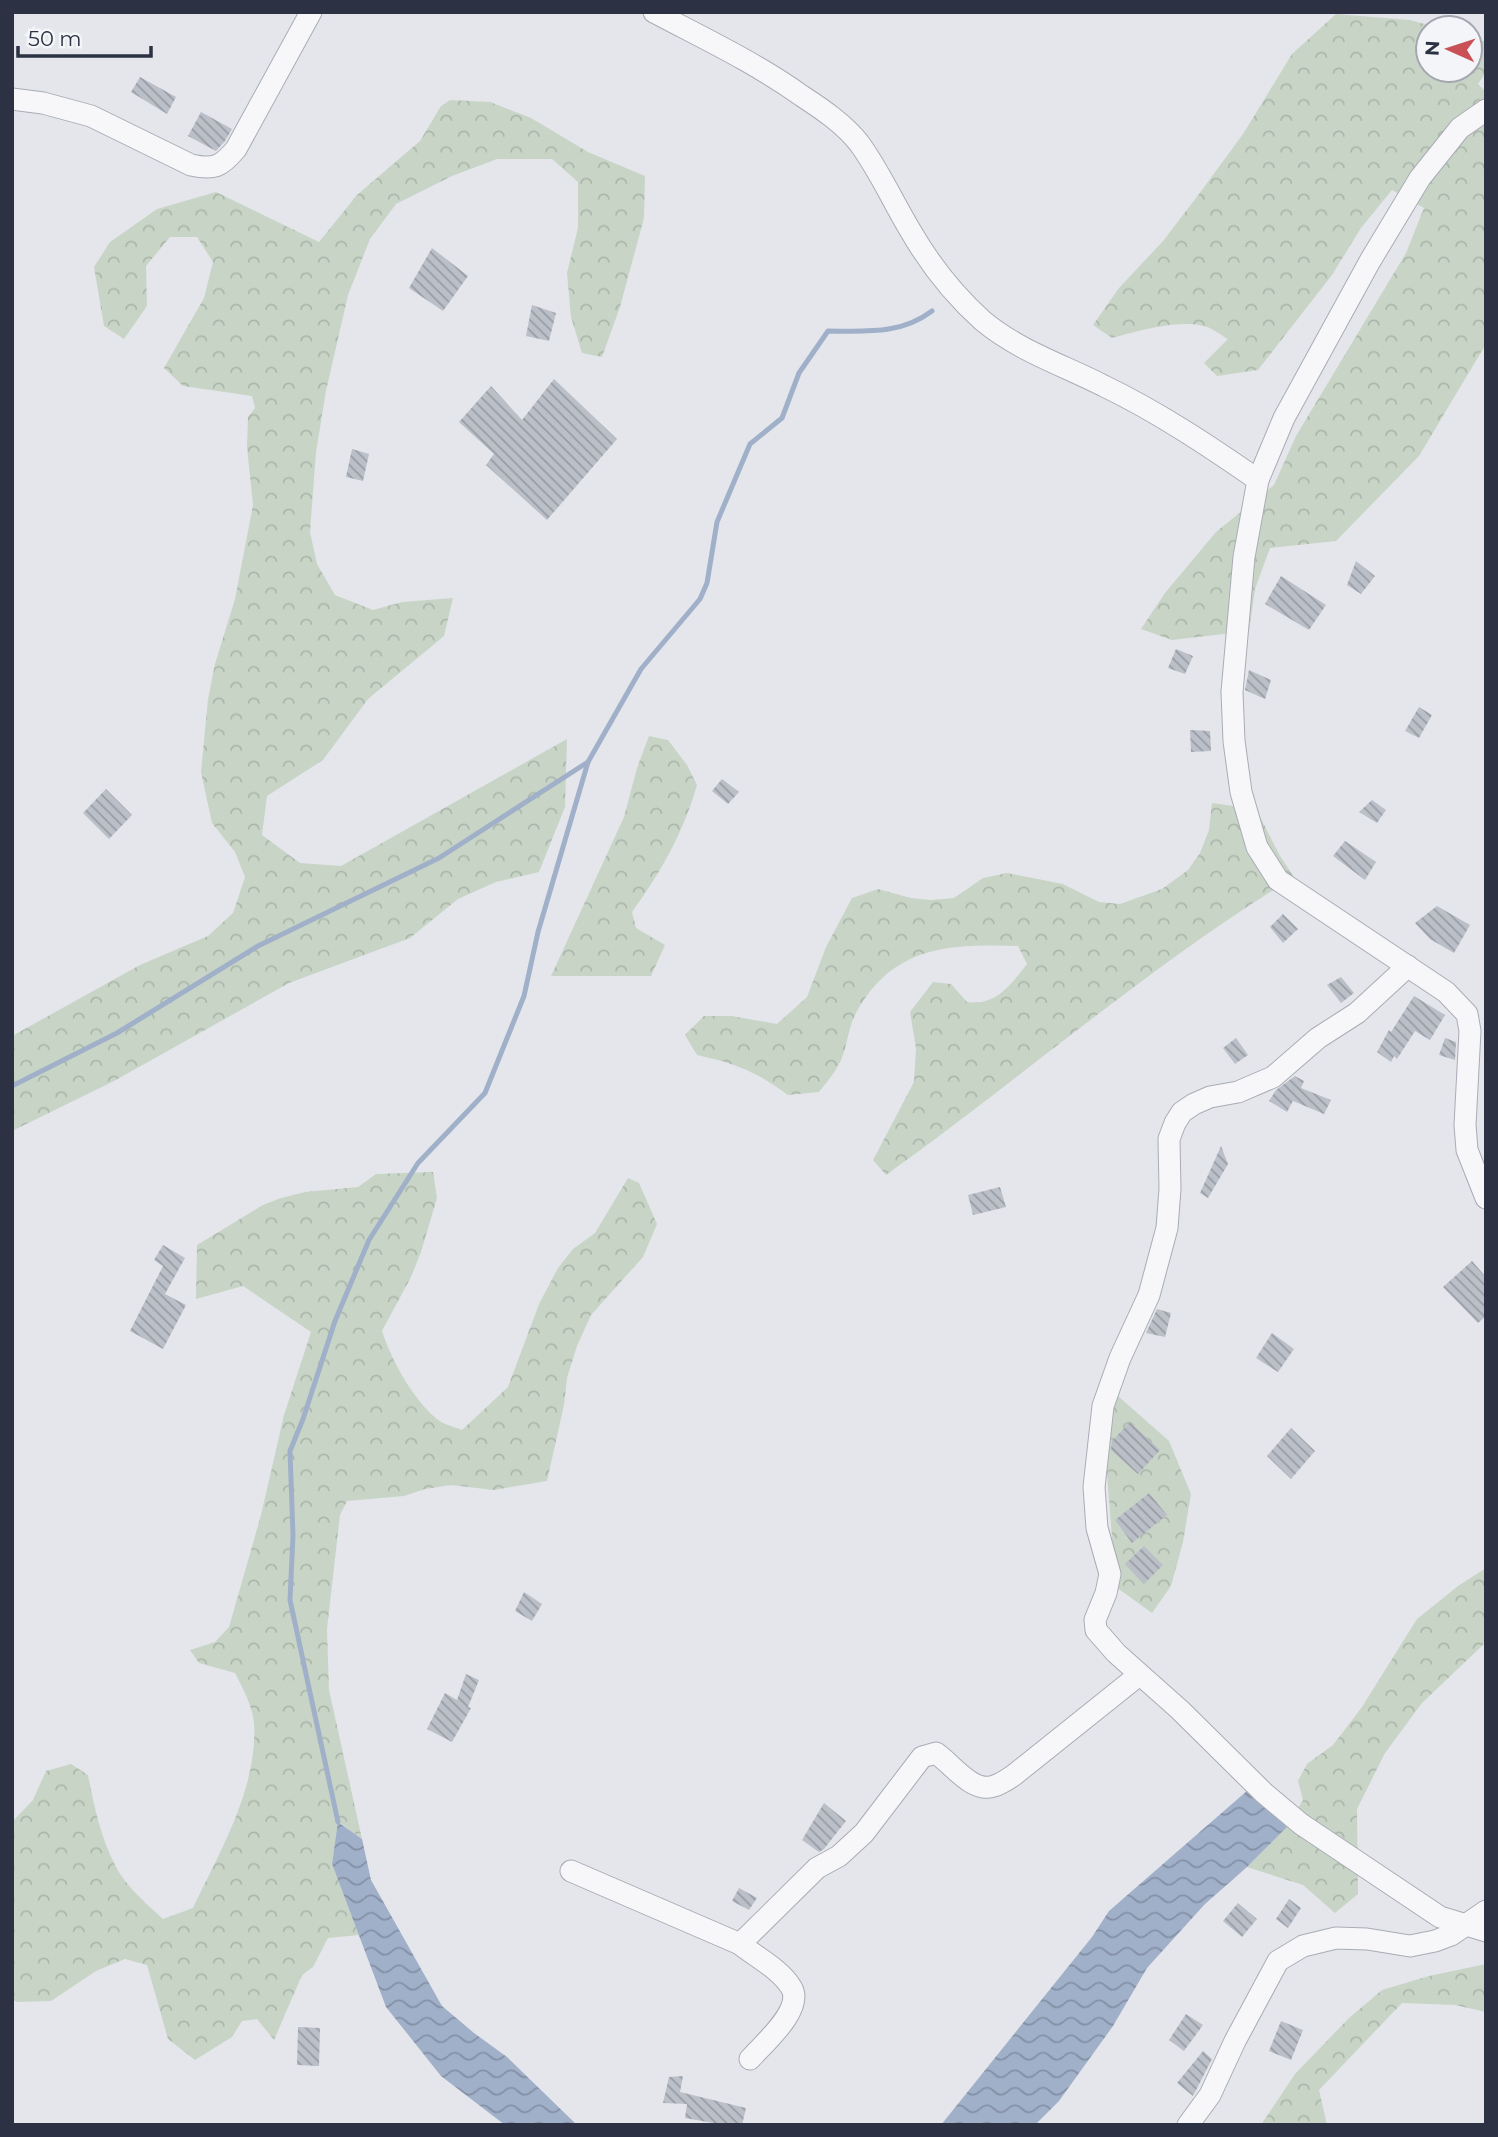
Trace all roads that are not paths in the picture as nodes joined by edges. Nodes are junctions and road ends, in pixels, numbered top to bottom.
1 (311, 12) edge
2 (654, 12) edge
3 (12, 99) edge
4 (1486, 110) edge
5 (1258, 481) junction
6 (1408, 966) junction
7 (1486, 1198) edge
8 (1139, 1675) junction
9 (571, 1871) dead end
10 (1486, 1911) edge
11 (1464, 1925) junction
12 (1486, 1931) edge
13 (740, 1944) junction
14 (750, 2059) dead end
15 (1188, 2125) edge

1 - 3 street
2 - 5 street
4 - 5 street
5 - 6 street
6 - 7 street
6 - 8 street
8 - 11 street
8 - 13 street
9 - 13 street
10 - 11 street
11 - 12 street
11 - 15 street
13 - 14 street

